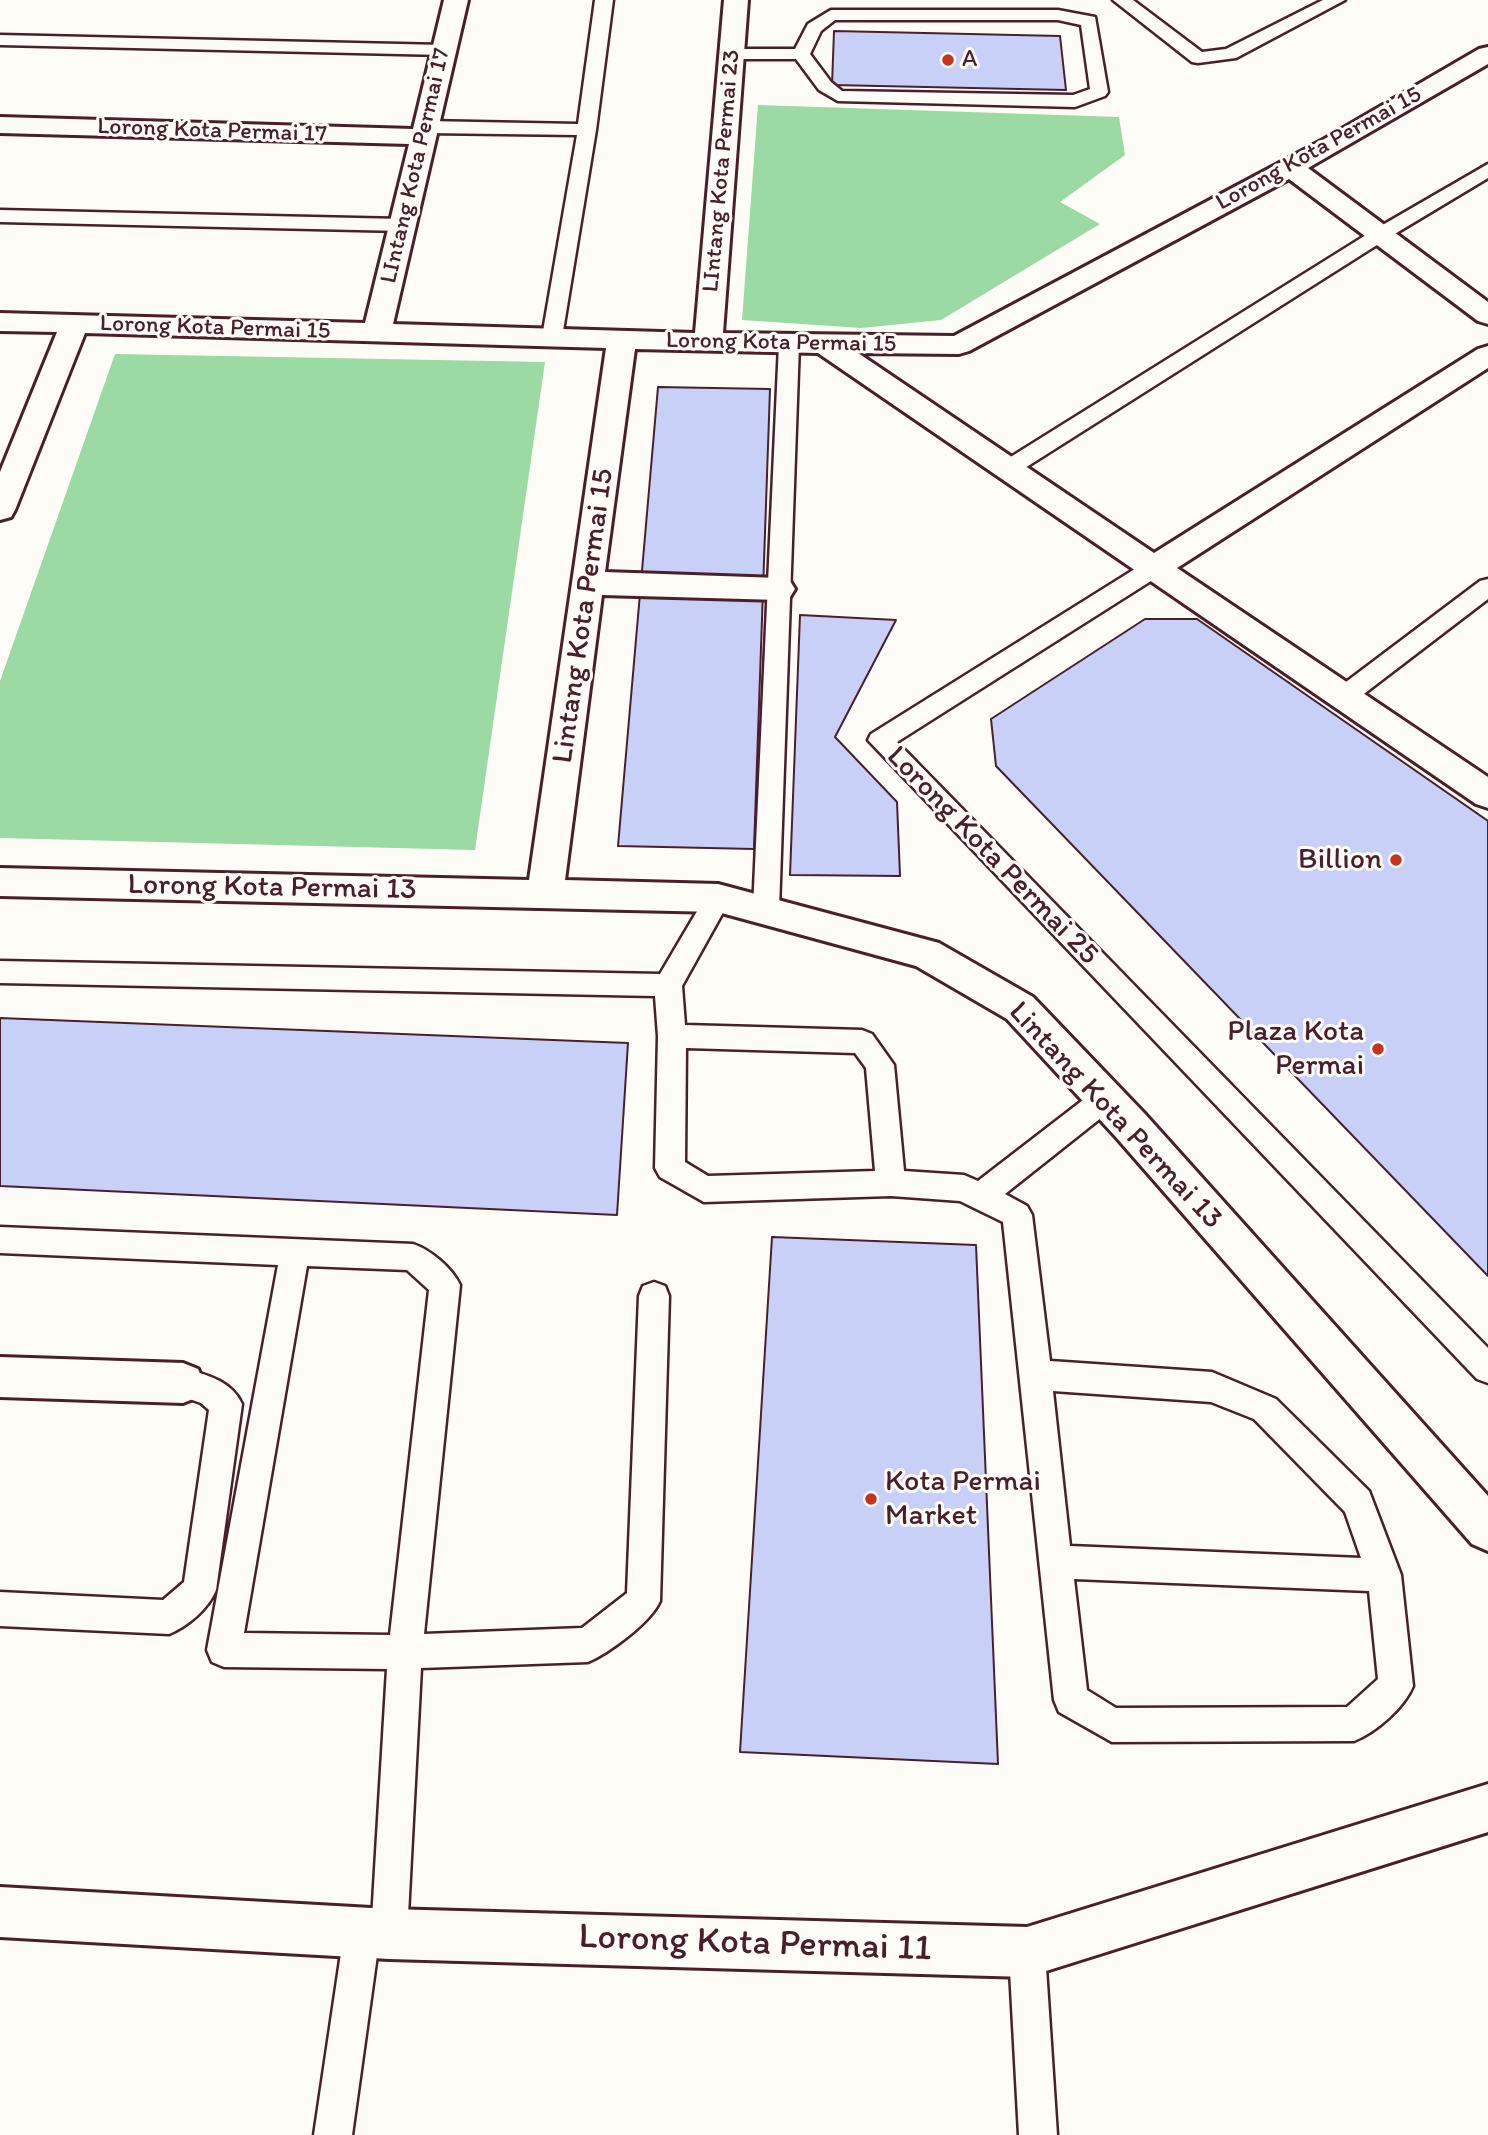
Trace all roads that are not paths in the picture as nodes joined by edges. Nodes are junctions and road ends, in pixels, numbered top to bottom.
1 (456, 0) edge
2 (604, 0) edge
3 (736, 0) edge
4 (1122, 0) edge
5 (1336, 0) edge
6 (0, 40) edge
7 (444, 50) junction
8 (732, 54) junction
9 (801, 54) junction
10 (1488, 54) edge
11 (0, 125) edge
12 (587, 130) junction
13 (425, 132) junction
14 (1290, 167) junction
15 (1488, 170) edge
16 (0, 216) edge
17 (402, 225) junction
18 (1381, 234) junction
19 (1488, 315) edge
20 (0, 322) edge
21 (74, 324) junction
22 (377, 332) junction
23 (552, 338) junction
24 (622, 340) junction
25 (708, 342) junction
26 (789, 344) junction
27 (826, 345) junction
28 (1488, 355) edge
29 (1009, 468) junction
30 (0, 510) edge
31 (1154, 568) junction
32 (588, 583) junction
33 (1488, 587) edge
34 (779, 589) junction
35 (1343, 697) junction
36 (1488, 795) edge
37 (0, 883) edge
38 (545, 893) junction
39 (718, 898) junction
40 (766, 909) junction
41 (0, 972) edge
42 (668, 985) junction
43 (672, 1036) junction
44 (1106, 1098) junction
45 (891, 1183) junction
46 (981, 1196) junction
47 (0, 1240) edge
48 (295, 1252) junction
49 (654, 1296) dead end
50 (1488, 1369) edge
51 (1038, 1375) junction
52 (0, 1377) edge
53 (183, 1383) joint
54 (1488, 1529) edge
55 (1055, 1562) junction
56 (1384, 1575) junction
57 (0, 1609) edge
58 (405, 1652) junction
59 (1488, 1808) edge
60 (0, 1912) edge
61 (376, 1933) junction
62 (1027, 1952) junction
63 (333, 2135) edge
64 (1038, 2135) edge

1 - 7 street, LIntang Kota Permai 17
2 - 12 lane
3 - 8 street, LIntang Kota Permai 23
4 - 5 lane
6 - 7 lane
7 - 13 street, LIntang Kota Permai 17
8 - 9 lane
8 - 25 street, LIntang Kota Permai 23
9 - 9 lane
10 - 14 street, Lorong Kota Permai 15
11 - 13 street, Lorong Kota Permai 17
12 - 13 lane
12 - 23 lane
13 - 17 street, LIntang Kota Permai 17
14 - 18 street
14 - 27 street, Lorong Kota Permai 15
15 - 18 lane
16 - 17 lane
17 - 22 street, LIntang Kota Permai 17
18 - 19 street
18 - 29 lane
20 - 21 street, Lorong Kota Permai 15
21 - 22 street, Lorong Kota Permai 15
21 - 30 street
22 - 23 street, Lorong Kota Permai 15
23 - 24 street, Lorong Kota Permai 15
24 - 25 street, Lorong Kota Permai 15
24 - 32 street, Lintang Kota Permai 15
25 - 26 street, Lorong Kota Permai 15
26 - 27 street, Lorong Kota Permai 15
26 - 34 lane
27 - 29 street
28 - 31 street, Lorong Kota Permai 25
29 - 31 street
31 - 35 street
31 - 50 lane, Lorong Kota Permai 25
32 - 34 street
32 - 38 street, Lintang Kota Permai 15
33 - 35 lane
34 - 40 lane
35 - 36 street
37 - 38 street, Lorong Kota Permai 13
38 - 39 street, Lintang Kota Permai 13
39 - 40 street, Lintang Kota Permai 13
39 - 42 lane
40 - 44 street, Lintang Kota Permai 13
41 - 42 lane
42 - 43 lane
43 - 45 lane
43 - 45 lane
44 - 46 lane
44 - 54 street, Lintang Kota Permai 13
45 - 46 lane
46 - 51 lane
47 - 48 lane
48 - 58 lane
48 - 58 lane
49 - 58 lane
51 - 55 lane
51 - 56 lane
52 - 53 street
53 - 57 lane
55 - 56 lane
55 - 56 lane
58 - 61 lane
59 - 62 street, Lorong Kota Permai 11
60 - 61 street, Lorong Kota Permai 11
61 - 62 street, Lorong Kota Permai 11
61 - 63 lane
62 - 64 lane

